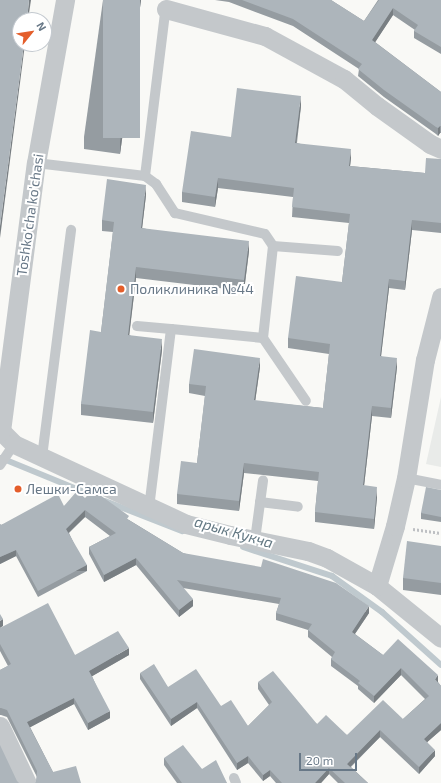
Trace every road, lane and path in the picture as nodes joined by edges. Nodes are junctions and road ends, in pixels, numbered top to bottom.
1 (65, 0) edge
2 (167, 4) edge
3 (441, 149) edge
4 (36, 163) junction
5 (145, 176) junction
6 (71, 230) dead end
7 (273, 246) junction
8 (338, 251) dead end
9 (441, 297) edge
10 (137, 326) dead end
11 (171, 330) junction
12 (263, 338) junction
13 (306, 401) dead end
14 (0, 431) edge
15 (14, 444) junction
16 (42, 457) junction
17 (0, 465) edge
18 (406, 478) junction
19 (263, 481) edge
20 (441, 485) edge
21 (260, 502) junction
22 (298, 507) dead end
23 (150, 508) junction
24 (395, 526) junction
25 (441, 533) edge
26 (255, 540) junction
27 (377, 586) junction
28 (441, 638) edge
29 (0, 726) edge
30 (26, 783) edge

1 - 4 street, Toshko'cha ko'chasi
2 - 3 street
2 - 5 lane
4 - 5 lane
4 - 14 street, Toshko'cha ko'chasi
5 - 7 lane
6 - 16 lane
7 - 8 lane
7 - 12 lane
9 - 18 street
10 - 11 lane
11 - 12 lane
11 - 23 lane
12 - 13 lane
14 - 15 street
15 - 16 street
15 - 17 lane
16 - 23 street
18 - 20 lane
18 - 24 street
19 - 21 lane
21 - 22 lane
21 - 26 lane
23 - 26 street
24 - 25 path
24 - 27 street
26 - 27 street
27 - 28 street
29 - 30 street

